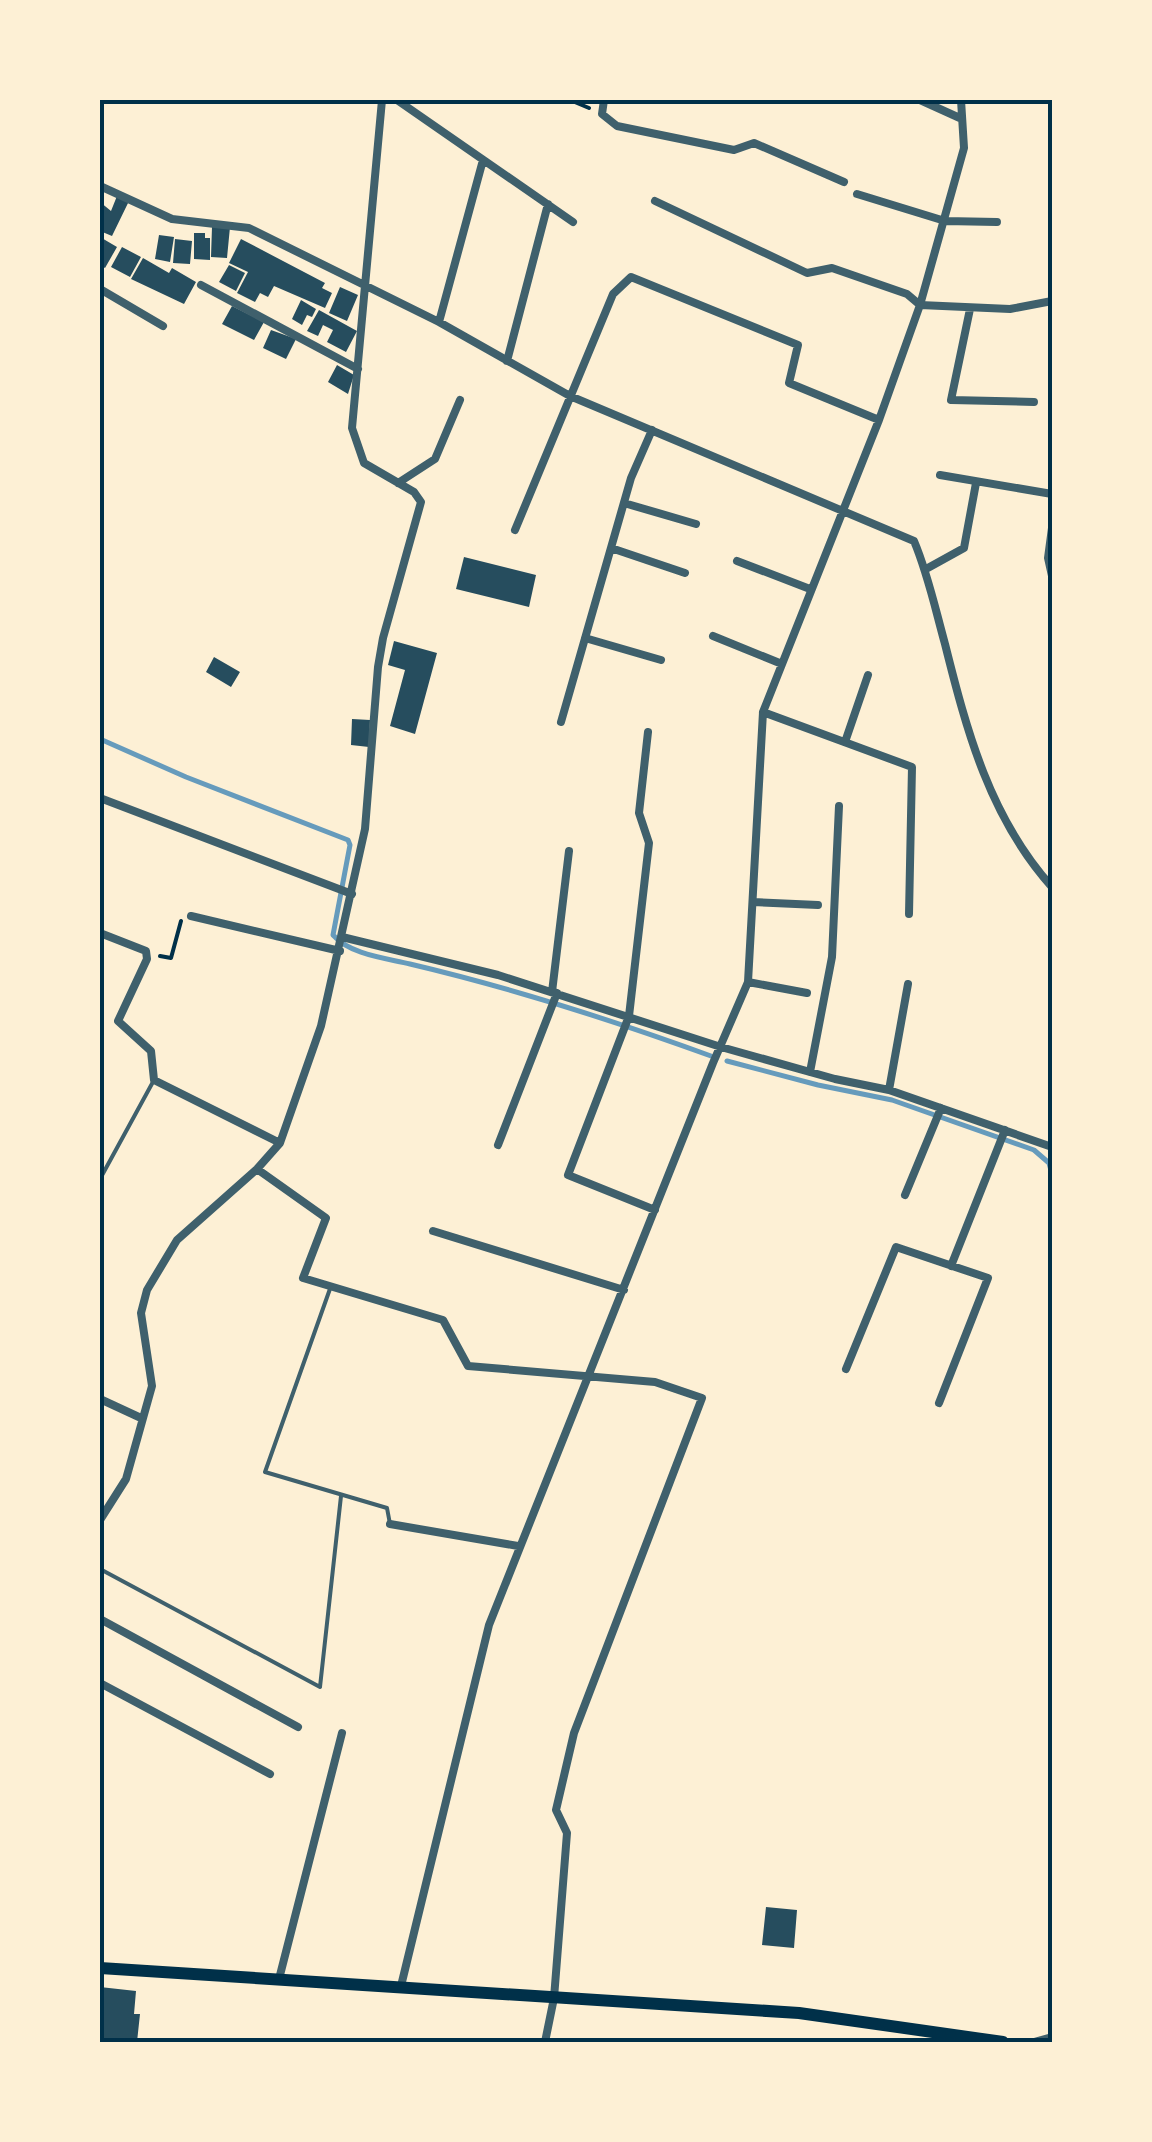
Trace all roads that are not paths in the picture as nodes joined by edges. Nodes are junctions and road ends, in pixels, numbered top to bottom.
1 (382, 100) edge
2 (397, 100) edge
3 (604, 100) edge
4 (920, 100) edge
5 (962, 100) edge
6 (962, 119) junction
7 (483, 160) junction
8 (844, 182) dead end
9 (100, 186) edge
10 (856, 194) dead end
11 (655, 201) dead end
12 (548, 204) junction
13 (945, 221) junction
14 (573, 222) dead end
15 (997, 222) dead end
16 (201, 285) dead end
17 (365, 285) junction
18 (100, 289) edge
19 (1052, 301) edge
20 (920, 305) junction
21 (970, 309) junction
22 (439, 322) junction
23 (163, 326) dead end
24 (507, 361) junction
25 (358, 369) junction
26 (570, 396) junction
27 (460, 400) dead end
28 (1034, 402) dead end
29 (879, 420) junction
30 (652, 430) junction
31 (940, 475) dead end
32 (976, 482) junction
33 (398, 483) junction
34 (1052, 494) edge
35 (624, 503) junction
36 (842, 509) junction
37 (696, 524) dead end
38 (1052, 528) edge
39 (516, 530) dead end
40 (611, 548) junction
41 (737, 560) dead end
42 (926, 568) junction
43 (686, 573) dead end
44 (1052, 576) edge
45 (810, 589) junction
46 (713, 636) dead end
47 (585, 638) junction
48 (661, 660) dead end
49 (782, 664) junction
50 (868, 675) dead end
51 (762, 712) junction
52 (561, 722) dead end
53 (648, 732) dead end
54 (845, 742) junction
55 (100, 798) edge
56 (839, 806) dead end
57 (569, 851) dead end
58 (1052, 887) edge
59 (349, 892) junction
60 (753, 902) junction
61 (818, 905) dead end
62 (909, 914) dead end
63 (191, 916) road end
64 (100, 933) edge
65 (341, 944) junction
66 (748, 982) junction
67 (908, 984) dead end
68 (807, 993) dead end
69 (554, 998) junction
70 (627, 1023) junction
71 (721, 1047) junction
72 (810, 1072) junction
73 (154, 1080) junction
74 (890, 1090) junction
75 (940, 1113) junction
76 (1003, 1136) junction
77 (280, 1143) junction
78 (498, 1145) dead end
79 (1052, 1147) edge
80 (257, 1170) junction
81 (100, 1179) edge
82 (905, 1196) dead end
83 (655, 1210) junction
84 (432, 1231) dead end
85 (951, 1266) junction
86 (330, 1286) junction
87 (624, 1290) junction
88 (846, 1370) dead end
89 (587, 1379) junction
90 (100, 1398) edge
91 (939, 1403) dead end
92 (141, 1418) junction
93 (341, 1496) junction
94 (100, 1520) edge
95 (390, 1524) joint
96 (518, 1546) junction
97 (100, 1569) edge
98 (100, 1619) edge
99 (100, 1682) edge
100 (298, 1726) dead end
101 (342, 1733) dead end
102 (270, 1774) dead end
103 (100, 1968) edge
104 (279, 1979) junction
105 (401, 1986) junction
106 (554, 1998) junction
107 (1052, 2038) edge
108 (545, 2042) edge
109 (1003, 2042) edge
110 (1034, 2042) edge

1 - 17 street
2 - 7 street
3 - 8 street
4 - 6 street
5 - 6 street
6 - 13 street
7 - 12 street
7 - 22 street
9 - 17 street
10 - 13 street
11 - 20 street
12 - 14 street
12 - 24 street
13 - 15 street
13 - 20 street
16 - 25 street
17 - 22 street
17 - 25 street
18 - 23 street
19 - 21 street
20 - 21 street
20 - 29 street
21 - 28 street
22 - 24 street
24 - 26 street
25 - 33 street
26 - 29 street
26 - 30 street
26 - 39 street
27 - 33 street
29 - 36 street
30 - 35 street
30 - 36 street
31 - 32 street
32 - 34 street
32 - 42 street
33 - 59 street
35 - 37 street
35 - 40 street
36 - 42 street
36 - 45 street
38 - 44 street
40 - 43 street
40 - 47 street
41 - 45 street
42 - 58 street
45 - 49 street
46 - 49 street
47 - 48 street
47 - 52 street
49 - 51 street
50 - 54 street
51 - 54 street
51 - 60 street
53 - 70 street
54 - 62 street
55 - 59 street
56 - 72 street
57 - 69 street
59 - 65 street
60 - 61 street
60 - 66 street
63 - 65 street
64 - 73 street
65 - 69 street
65 - 77 street
66 - 68 street
66 - 71 street
67 - 74 street
69 - 70 street
69 - 78 street
70 - 71 street
70 - 83 street
71 - 72 street
71 - 83 street
72 - 74 street
73 - 77 street
73 - 81 lane
74 - 75 street
75 - 76 street
75 - 82 street
76 - 79 street
76 - 85 street
77 - 80 street
80 - 86 street
80 - 92 street
83 - 87 street
84 - 87 street
85 - 88 street
85 - 91 street
86 - 89 street
86 - 93 lane
87 - 89 street
89 - 96 street
89 - 106 street
90 - 92 street
92 - 94 street
93 - 95 lane
93 - 97 lane
95 - 96 street
96 - 105 street
98 - 100 street
99 - 102 street
101 - 104 street
103 - 104 highway
104 - 105 highway
105 - 106 highway
106 - 108 street
106 - 109 highway
107 - 110 street

